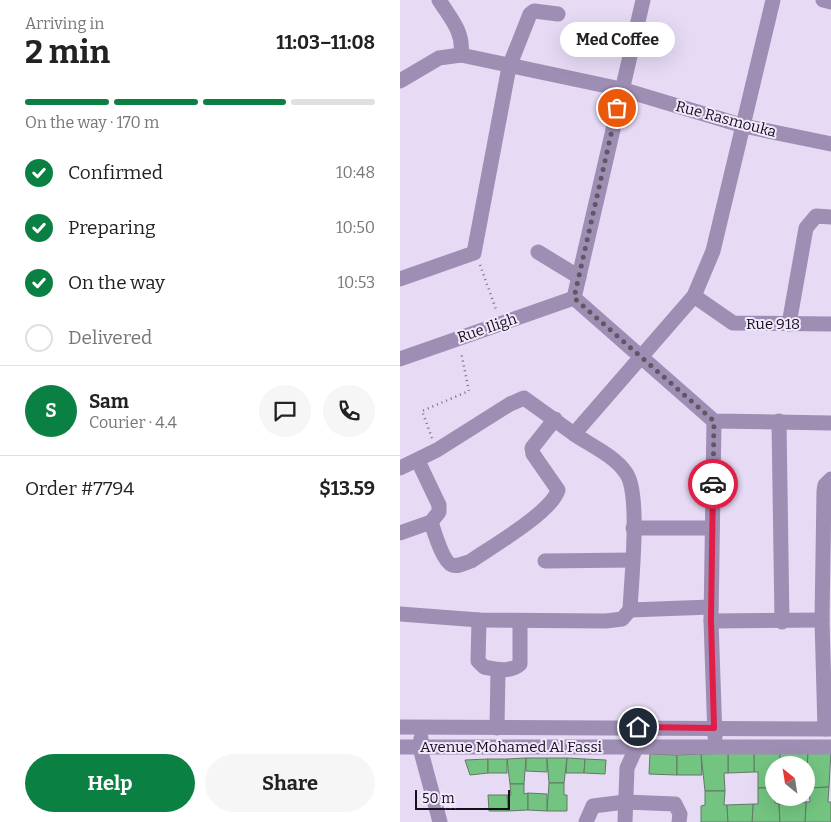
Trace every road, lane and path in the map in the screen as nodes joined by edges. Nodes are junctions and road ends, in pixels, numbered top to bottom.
1 (439, 0) edge
2 (643, 0) edge
3 (773, 0) edge
4 (823, 0) edge
5 (831, 2) edge
6 (558, 14) dead end
7 (461, 55) junction
8 (509, 66) junction
9 (400, 81) edge
10 (621, 89) junction
11 (744, 126) junction
12 (831, 144) edge
13 (831, 218) edge
14 (538, 252) dead end
15 (474, 253) junction
16 (400, 277) edge
17 (579, 277) junction
18 (694, 296) junction
19 (574, 298) junction
20 (500, 324) junction
21 (789, 324) junction
22 (831, 324) edge
23 (458, 339) junction
24 (639, 358) junction
25 (400, 359) edge
26 (555, 420) junction
27 (714, 421) junction
28 (779, 422) junction
29 (831, 423) edge
30 (574, 434) junction
31 (437, 450) junction
32 (418, 461) junction
33 (400, 468) edge
34 (831, 479) edge
35 (431, 522) junction
36 (633, 528) junction
37 (712, 528) junction
38 (400, 533) edge
39 (632, 560) junction
40 (545, 561) dead end
41 (630, 610) junction
42 (400, 614) edge
43 (711, 614) junction
44 (479, 620) junction
45 (822, 620) junction
46 (520, 621) junction
47 (782, 622) junction
48 (498, 670) junction
49 (422, 726) junction
50 (400, 727) edge
51 (638, 727) junction
52 (497, 728) junction
53 (714, 728) junction
54 (828, 729) edge
55 (637, 746) junction
56 (716, 746) junction
57 (400, 747) edge
58 (831, 747) edge
59 (420, 748) junction
60 (625, 802) junction
61 (440, 822) edge
62 (586, 822) edge
63 (625, 822) edge
64 (679, 822) edge

1 - 7 street
2 - 10 street
3 - 11 street
4 - 5 street
6 - 8 street
7 - 8 street, Rue Rasmouka
7 - 9 street
8 - 10 street, Rue Rasmouka
8 - 15 street
10 - 11 street, Rue Rasmouka
10 - 17 street
11 - 12 street, Rue Rasmouka
11 - 18 street
13 - 21 street
14 - 17 street
15 - 16 street
15 - 20 path
17 - 19 street
18 - 21 street, Rue 918
18 - 24 street
19 - 20 street, Rue Iligh
19 - 24 street
20 - 23 street, Rue Iligh
21 - 22 street, Rue 918
23 - 25 street, Rue Iligh
23 - 31 path
24 - 27 street
24 - 30 street
26 - 30 street
26 - 31 street
26 - 35 street
27 - 28 street
27 - 37 street
28 - 29 street
28 - 47 street
30 - 36 street
31 - 32 street
32 - 33 street
32 - 35 street
34 - 45 street
35 - 38 street
36 - 37 street
36 - 39 street
37 - 43 street
39 - 40 street
39 - 41 street
41 - 43 street
41 - 46 street
42 - 44 street
43 - 47 street
43 - 53 street
44 - 46 street
44 - 48 street
45 - 47 street
45 - 54 street
46 - 48 street
48 - 52 street
49 - 50 street, Avenue Mohamed Al Fassi
49 - 52 street, Avenue Mohamed Al Fassi
49 - 59 street
51 - 52 street, Avenue Mohamed Al Fassi
51 - 53 street, Avenue Mohamed Al Fassi
51 - 55 street
53 - 54 street, Avenue Mohamed Al Fassi
53 - 56 street
55 - 56 street, Avenue Mohamed Al Fassi
55 - 59 street, Avenue Mohamed Al Fassi
55 - 60 street
56 - 58 street, Avenue Mohamed Al Fassi
57 - 59 street, Avenue Mohamed Al Fassi
59 - 61 street
60 - 62 street
60 - 63 street
60 - 64 street

